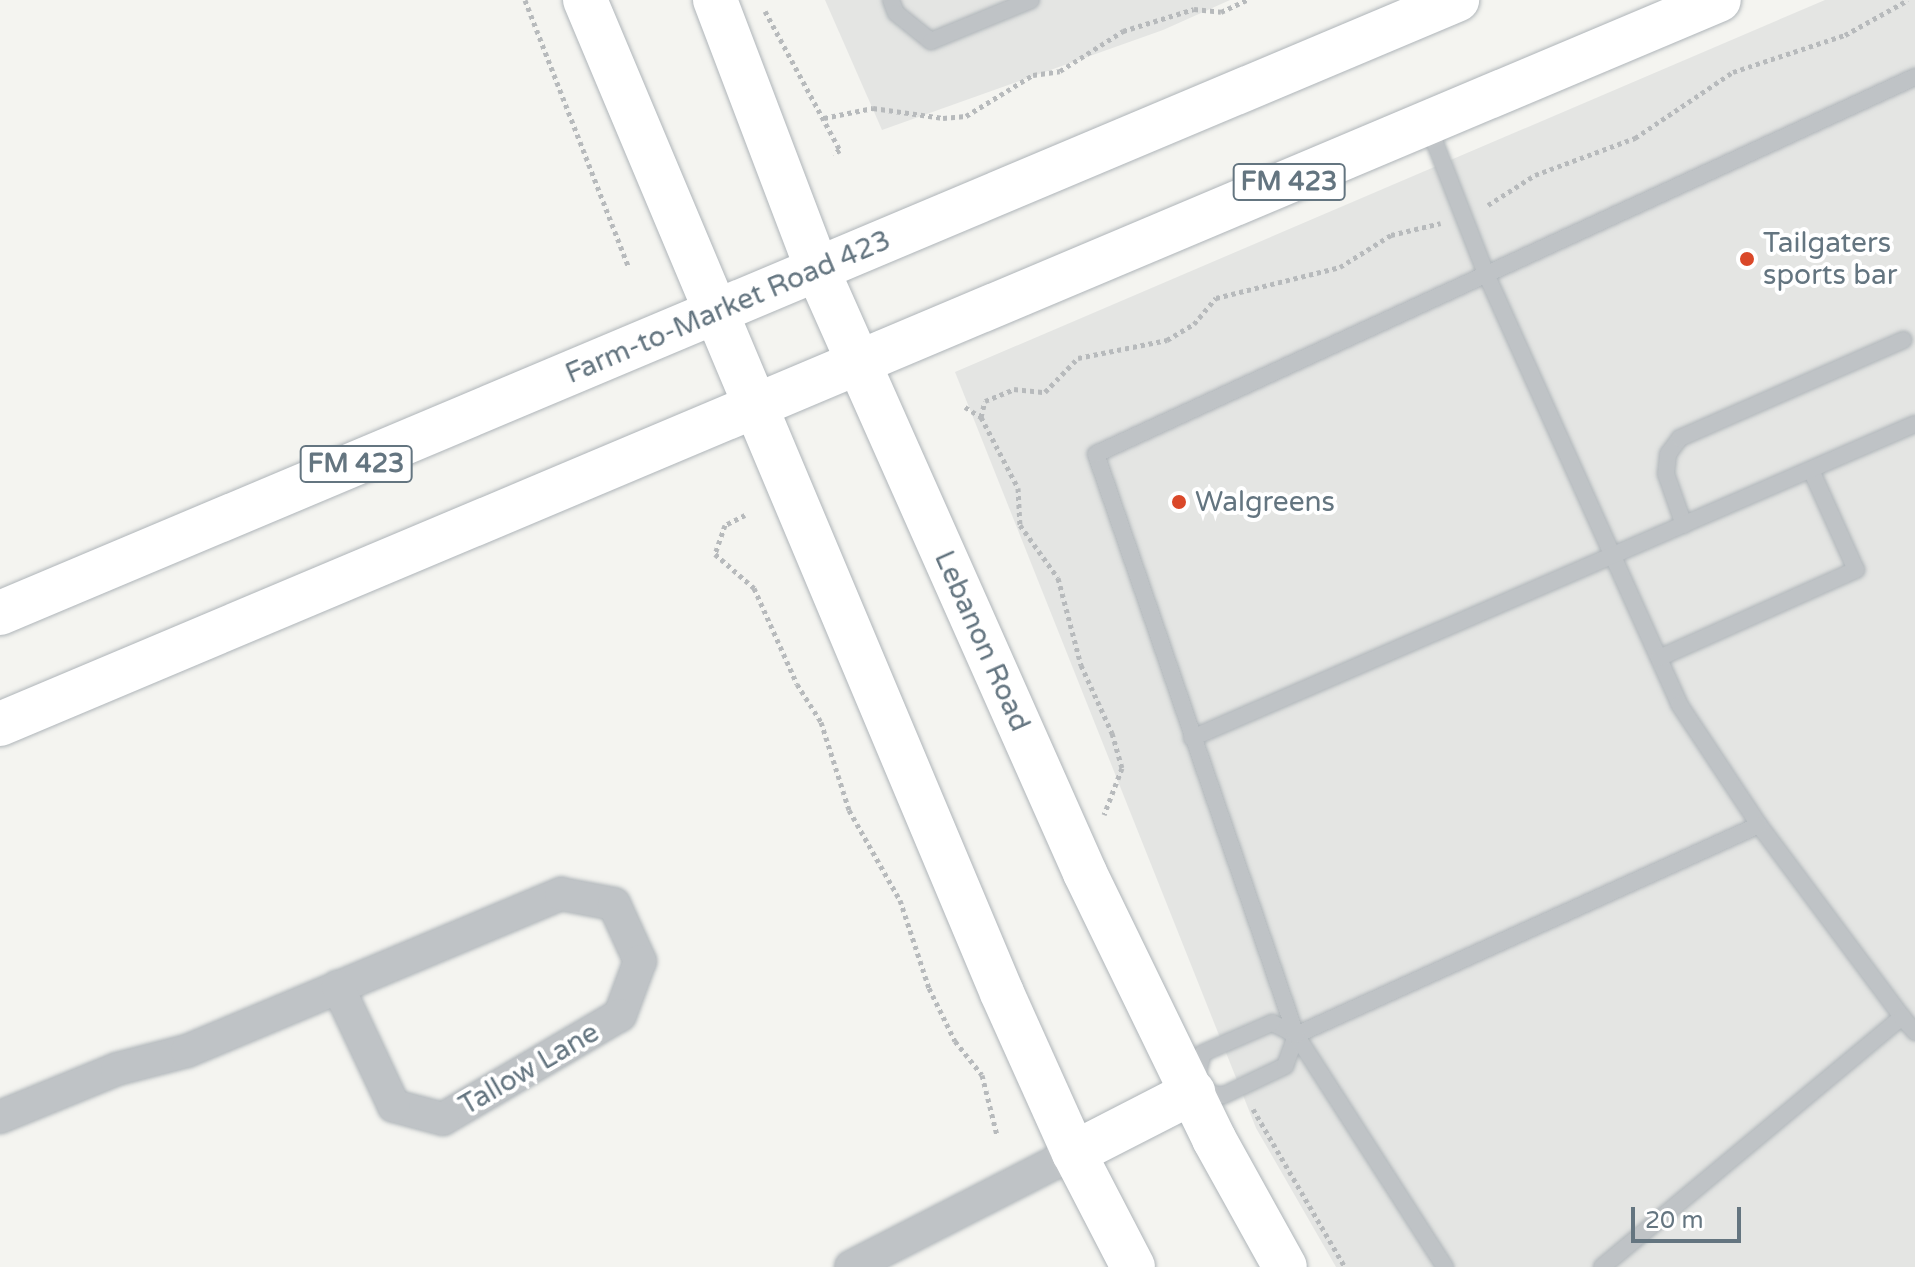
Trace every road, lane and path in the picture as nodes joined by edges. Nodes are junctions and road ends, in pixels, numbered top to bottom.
1 (525, 0) edge
2 (585, 0) edge
3 (715, 0) edge
4 (759, 0) edge
5 (891, 0) edge
6 (1031, 0) edge
7 (1247, 0) edge
8 (1457, 0) edge
9 (1719, 0) edge
10 (1908, 0) edge
11 (1915, 77) edge
12 (824, 118) junction
13 (1428, 124) junction
14 (833, 154) dead end
15 (1463, 213) junction
16 (628, 266) dead end
17 (817, 269) junction
18 (1487, 276) junction
19 (713, 315) junction
20 (1903, 340) dead end
21 (858, 362) junction
22 (965, 407) dead end
23 (753, 408) junction
24 (981, 417) junction
25 (1915, 425) edge
26 (1811, 470) junction
27 (745, 515) dead end
28 (1684, 525) junction
29 (1613, 556) junction
30 (0, 613) edge
31 (1659, 658) junction
32 (0, 724) edge
33 (1192, 738) junction
34 (1759, 825) junction
35 (1108, 826) dead end
36 (338, 987) junction
37 (1902, 1017) junction
38 (1915, 1032) edge
39 (1296, 1035) junction
40 (1193, 1092) junction
41 (1249, 1102) dead end
42 (0, 1117) edge
43 (997, 1135) dead end
44 (1074, 1153) junction
45 (851, 1267) edge
46 (1133, 1267) edge
47 (1285, 1267) edge
48 (1345, 1267) edge
49 (1445, 1267) edge
50 (1602, 1267) edge

1 - 16 path
2 - 19 main road
3 - 17 main road, Lebanon Road
4 - 12 path
5 - 6 lane
7 - 12 path
8 - 17 main road, Farm-to-Market Road 423 / FM 423
9 - 13 main road, FM 423
10 - 15 path
11 - 18 lane
12 - 14 path
13 - 15 lane
13 - 21 main road, FM 423
15 - 18 lane
15 - 24 path
17 - 19 main road, Farm-to-Market Road 423 / FM 423
17 - 21 main road, Lebanon Road
18 - 29 lane
18 - 33 lane
19 - 23 main road
19 - 30 main road, Farm-to-Market Road 423 / FM 423
20 - 28 lane
21 - 23 main road, FM 423
21 - 40 main road, Lebanon Road
22 - 24 path
23 - 32 main road, FM 423
23 - 44 main road
24 - 35 path
25 - 26 lane
26 - 28 lane
26 - 31 lane
27 - 43 path
28 - 29 lane
29 - 31 lane
29 - 33 lane
31 - 34 lane
33 - 39 lane
34 - 37 lane
34 - 39 lane
36 - 36 street, Tallow Lane
36 - 42 street, Tallow Lane
37 - 38 lane
37 - 50 lane
39 - 40 lane
39 - 40 lane
39 - 49 lane
40 - 44 main road
40 - 47 main road, Lebanon Road
41 - 48 path
44 - 45 street
44 - 46 main road

